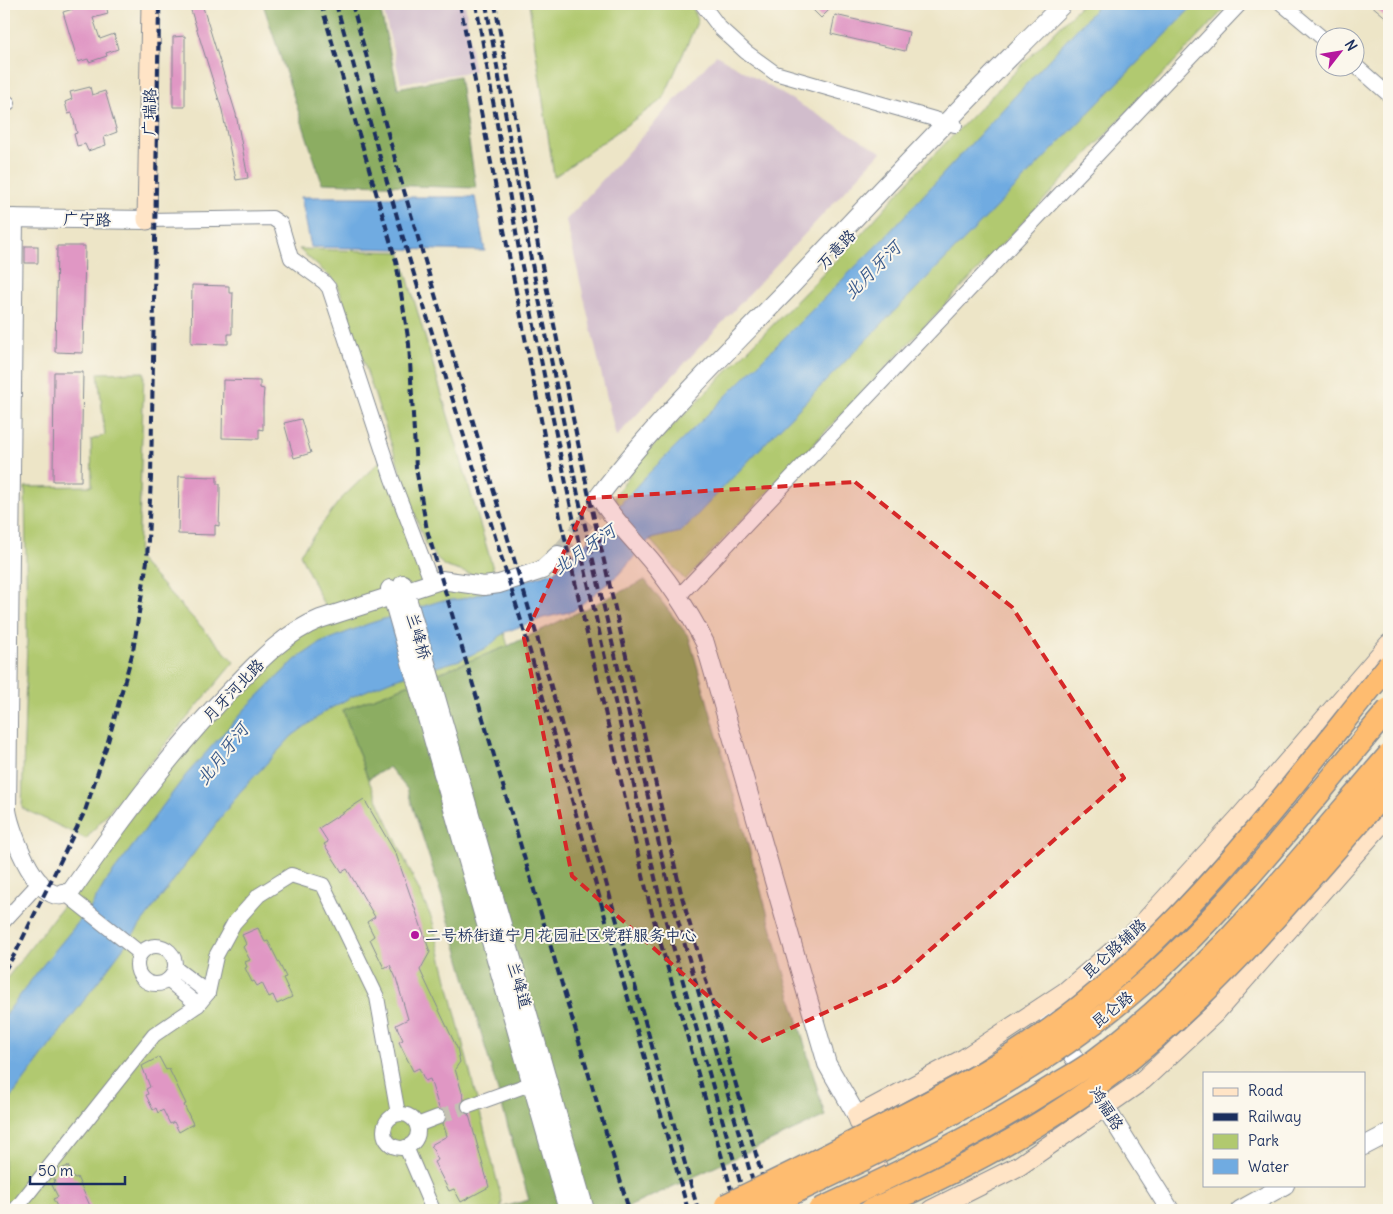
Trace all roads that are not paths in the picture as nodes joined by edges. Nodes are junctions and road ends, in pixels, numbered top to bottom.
1 (151, 4) edge
2 (702, 4) edge
3 (1063, 4) edge
4 (1077, 4) edge
5 (1240, 4) edge
6 (1282, 4) edge
7 (1316, 33) edge
8 (1366, 75) edge
9 (1389, 95) edge
10 (951, 123) junction
11 (147, 220) junction
12 (14, 221) edge
13 (9, 546) edge
14 (528, 569) dead end
15 (431, 579) junction
16 (498, 579) dead end
17 (399, 594) junction
18 (678, 597) junction
19 (1389, 644) edge
20 (1389, 665) edge
21 (423, 675) joint
22 (1389, 709) edge
23 (1389, 755) edge
24 (1389, 788) edge
25 (8, 815) edge
26 (1389, 815) edge
27 (40, 883) junction
28 (64, 893) junction
29 (4, 921) edge
30 (135, 949) junction
31 (171, 974) junction
32 (208, 993) junction
33 (198, 1005) junction
34 (1042, 1007) junction
35 (539, 1081) junction
36 (970, 1105) junction
37 (469, 1106) tunnel mouth
38 (1106, 1106) junction
39 (398, 1114) junction
40 (438, 1116) tunnel mouth
41 (857, 1116) junction
42 (417, 1125) junction
43 (1389, 1133) edge
44 (1366, 1145) edge
45 (406, 1147) junction
46 (810, 1165) junction
47 (1283, 1186) edge
48 (901, 1202) edge
49 (726, 1205) dead end
50 (15, 1210) edge
51 (433, 1210) edge
52 (568, 1210) edge
53 (585, 1210) edge
54 (757, 1210) edge
55 (819, 1210) edge
56 (871, 1210) edge
57 (877, 1210) edge
58 (931, 1210) edge
59 (1170, 1210) edge
60 (1240, 1210) edge

1 - 11 main road, 广瑞路
2 - 10 street
3 - 10 street, 万意路
4 - 10 street, 万意路
5 - 18 street
6 - 7 street
8 - 9 street
10 - 18 street, 万意路
11 - 12 street, 广宁路
11 - 15 street
12 - 13 street
13 - 25 street
14 - 15 street, 月牙河北路
15 - 16 street, 月牙河北路
15 - 17 street, 月牙河北路
17 - 21 street, 兰峰桥
17 - 28 street, 月牙河北路
18 - 41 street
19 - 34 main road, 昆仑路辅路
20 - 46 highway, bridge
21 - 35 street, 兰峰道
22 - 36 highway, 昆仑路, bridge
23 - 55 highway, 昆仑路, bridge
24 - 48 highway, bridge
25 - 27 street
26 - 38 main road
27 - 28 street
27 - 29 street
28 - 30 street
30 - 31 street
30 - 31 street
31 - 32 street
31 - 33 street
32 - 33 street
32 - 39 street
33 - 50 street
34 - 38 street, 鸿福路
34 - 41 main road, 昆仑路辅路
35 - 37 street
35 - 52 street, 兰峰道
35 - 53 street, 兰峰道
36 - 46 highway, bridge
36 - 54 highway, 昆仑路, bridge
38 - 58 main road
38 - 59 street, 鸿福路
39 - 42 street
39 - 45 street
40 - 42 street
41 - 48 main road
42 - 45 street
43 - 44 street
45 - 51 street
46 - 49 highway, bridge
47 - 60 street
48 - 56 highway, bridge
48 - 57 highway, bridge

